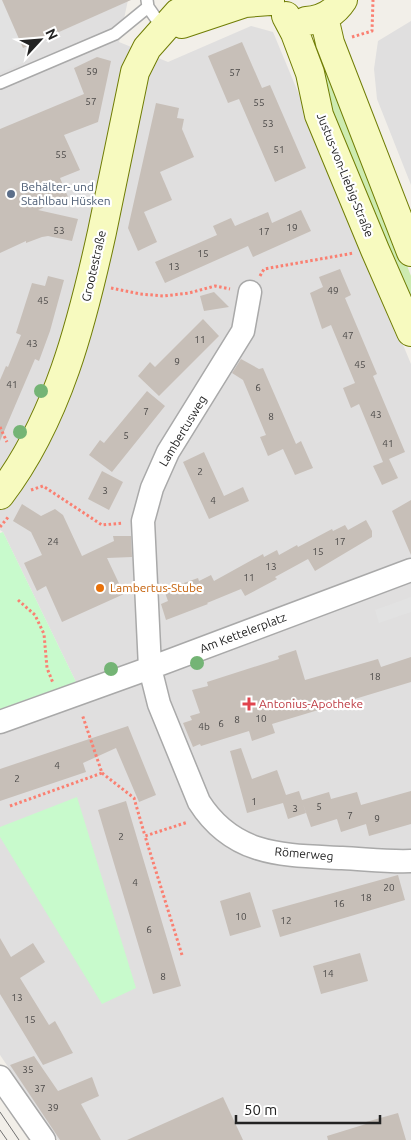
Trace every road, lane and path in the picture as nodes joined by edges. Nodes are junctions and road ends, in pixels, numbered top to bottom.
1 (202, 0) edge
2 (148, 3) edge
3 (275, 6) edge
4 (333, 9) edge
5 (164, 30) junction
6 (0, 83) edge
7 (411, 252) edge
8 (250, 292) dead end
9 (411, 332) edge
10 (0, 427) edge
11 (7, 442) dead end
12 (5, 488) edge
13 (143, 521) junction
14 (411, 570) edge
15 (18, 600) dead end
16 (150, 668) junction
17 (68, 697) junction
18 (0, 722) edge
19 (102, 773) junction
20 (10, 806) dead end
21 (208, 815) junction
22 (145, 836) junction
23 (411, 861) edge
24 (182, 956) dead end
25 (0, 1077) edge
26 (44, 1140) edge

1 - 5 street, Grootestraße
2 - 5 lane
2 - 6 lane
3 - 4 street, Grootestraße
3 - 5 street, Grootestraße
3 - 9 street, Justus-von-Liebig-Straße
4 - 7 street
5 - 12 street, Grootestraße
8 - 13 street, Lambertusweg
10 - 11 path
12 - 13 path
13 - 16 street, Lambertusweg
14 - 16 street, Am Kettelerplatz
15 - 17 path
16 - 17 street, Am Kettelerplatz
16 - 21 street, Römerweg
17 - 18 street, Am Kettelerplatz
17 - 19 path
19 - 20 path
19 - 22 path
21 - 22 path
21 - 23 street, Römerweg
22 - 24 path
25 - 26 street

